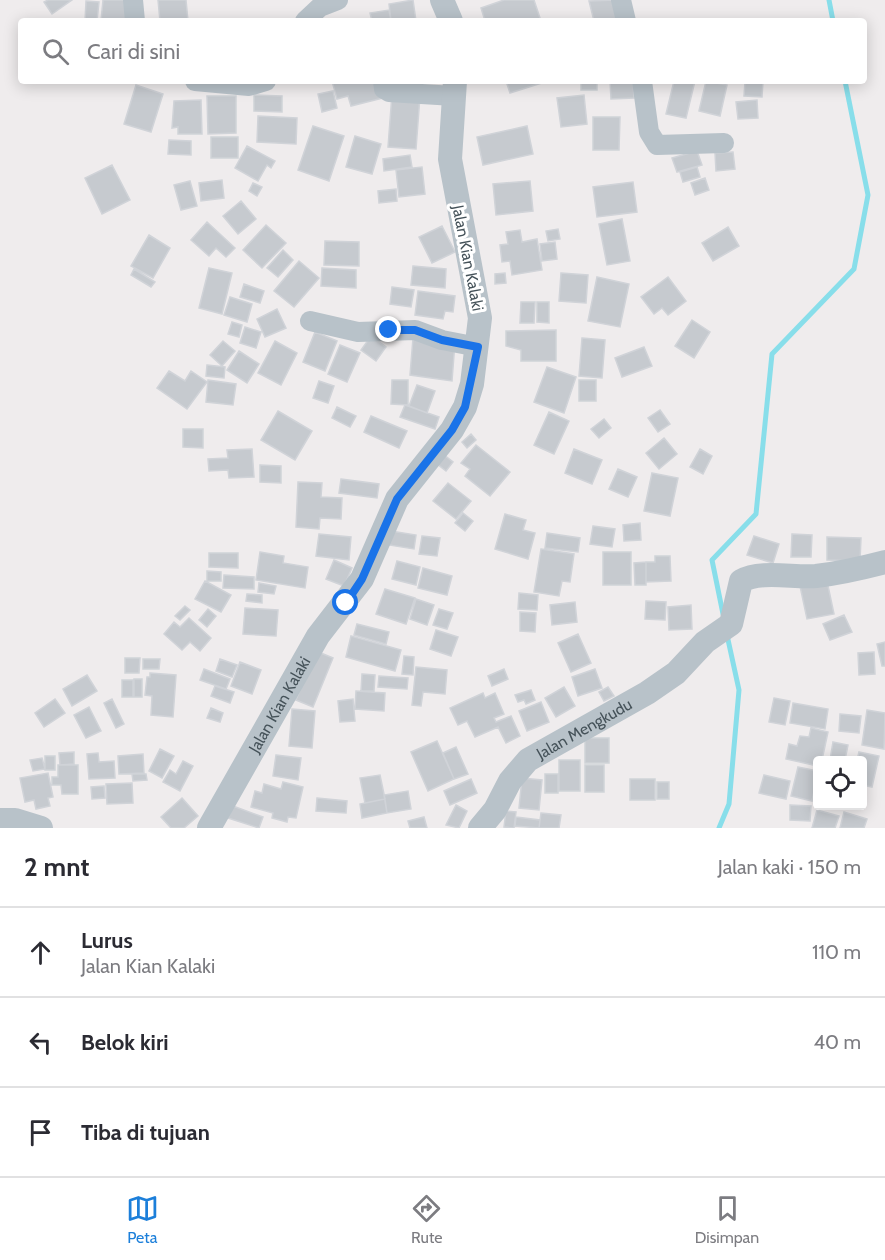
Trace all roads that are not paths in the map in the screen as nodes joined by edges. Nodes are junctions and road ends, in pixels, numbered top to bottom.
1 (133, 0) edge
2 (338, 0) edge
3 (442, 0) edge
4 (621, 0) edge
5 (135, 18) edge
6 (307, 18) edge
7 (450, 18) edge
8 (625, 18) edge
9 (227, 84) edge
10 (256, 84) edge
11 (383, 84) edge
12 (642, 84) edge
13 (455, 89) edge
14 (724, 142) dead end
15 (315, 319) dead end
16 (478, 347) junction
17 (885, 562) edge
18 (0, 820) edge
19 (41, 828) edge
20 (209, 828) edge
21 (480, 828) edge

1 - 5 street
2 - 6 street
3 - 7 street
4 - 8 street
9 - 10 street
11 - 13 street
12 - 14 street
13 - 16 street, Jalan Kian Kalaki
15 - 16 street
16 - 20 street, Jalan Kian Kalaki
17 - 21 street, Jalan Mengkudu
18 - 19 street

